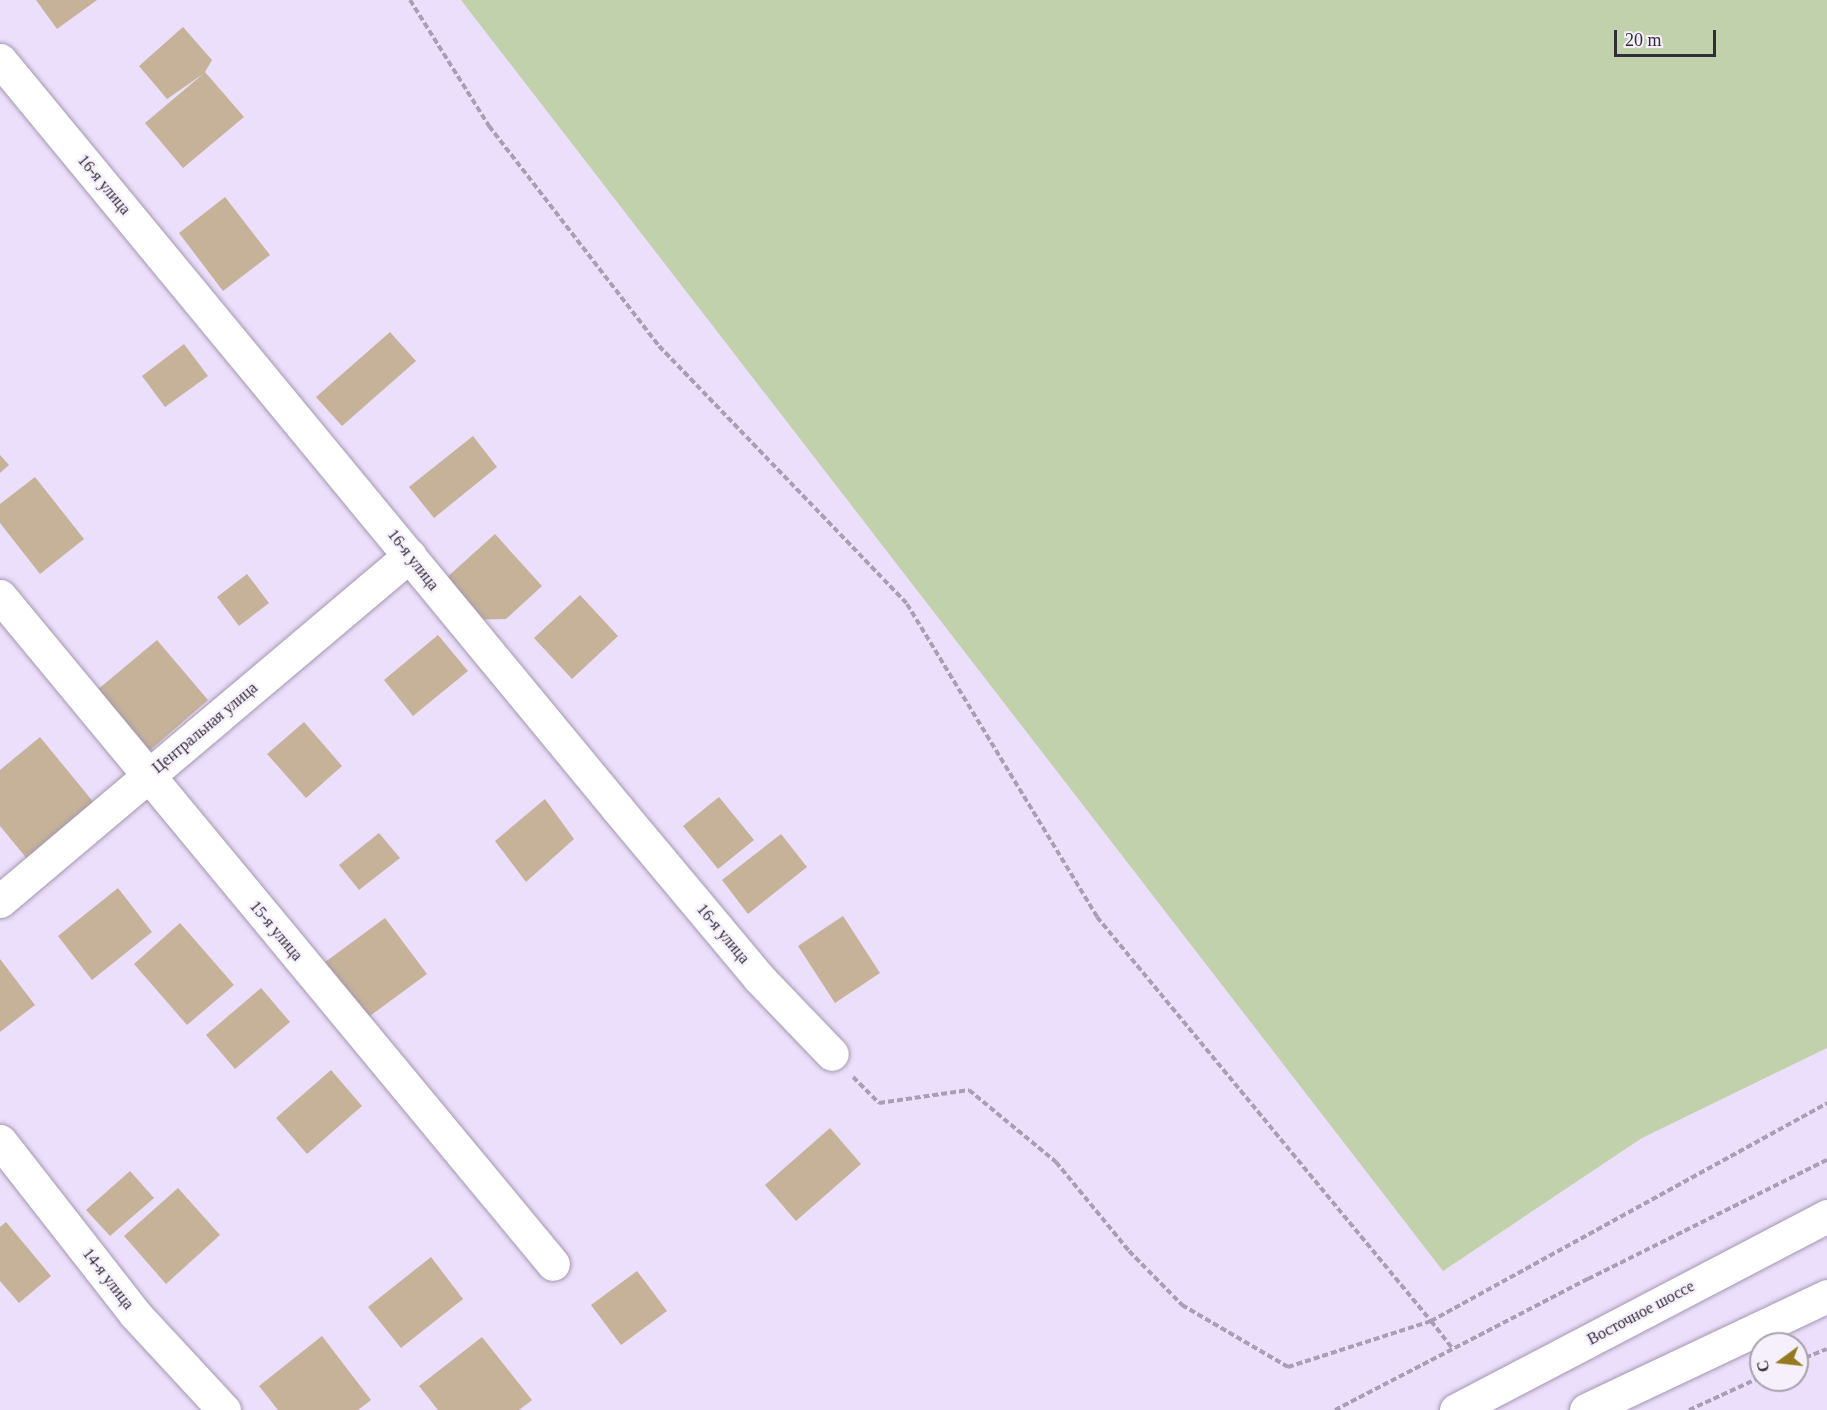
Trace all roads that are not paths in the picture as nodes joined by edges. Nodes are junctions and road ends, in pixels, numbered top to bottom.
1 (0, 60) edge
2 (410, 555) junction
3 (0, 596) edge
4 (148, 776) junction
5 (0, 901) edge
6 (832, 1054) road end
7 (0, 1141) edge
8 (1827, 1216) edge
9 (553, 1264) dead end
10 (1827, 1296) edge
11 (224, 1410) edge
12 (1456, 1410) edge
13 (1586, 1410) edge

1 - 2 main road, 16-я улица
2 - 4 main road, Центральная улица
2 - 6 main road, 16-я улица
3 - 4 main road, 15-я улица
4 - 5 main road, Центральная улица
4 - 9 main road, 15-я улица
7 - 11 main road, 14-я улица
8 - 12 main road, Восточное шоссе
10 - 13 main road

